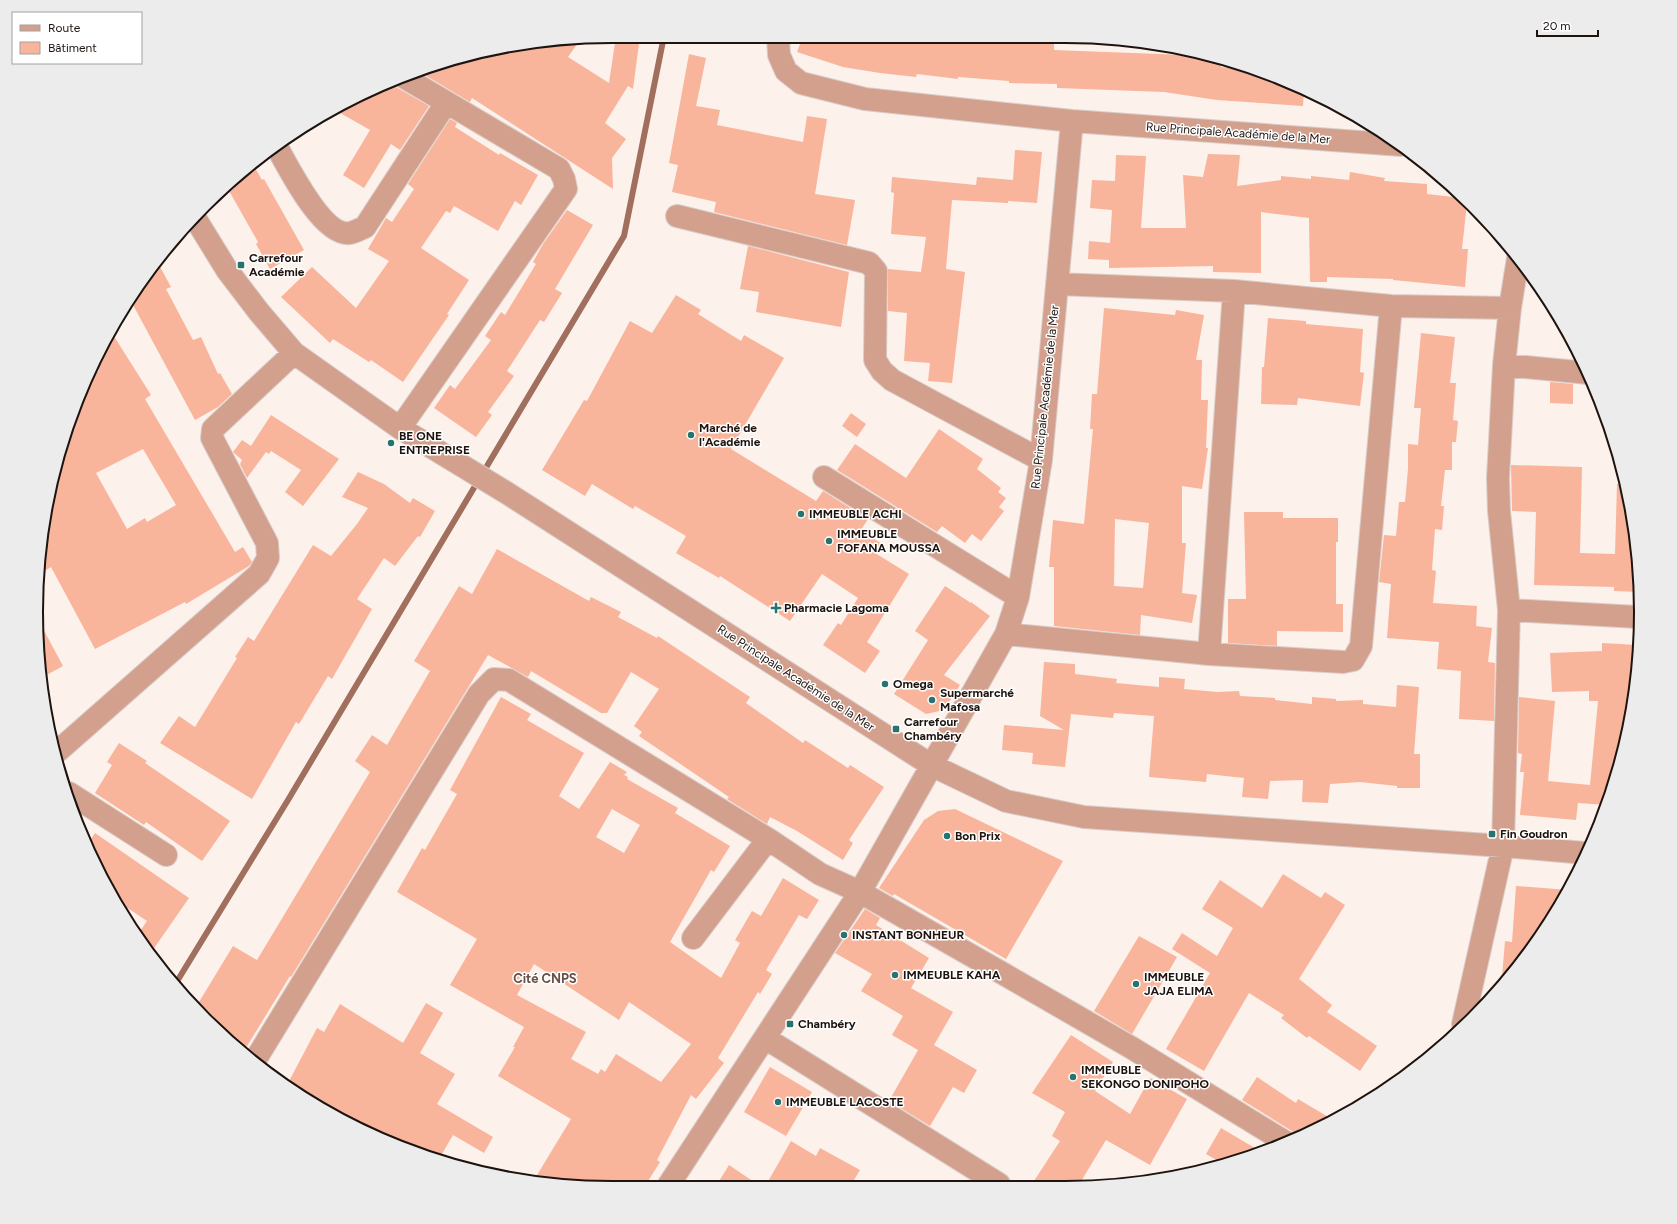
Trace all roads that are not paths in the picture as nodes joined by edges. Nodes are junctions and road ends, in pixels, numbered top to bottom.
1 (778, 43) edge
2 (409, 80) edge
3 (446, 102) junction
4 (1072, 121) junction
5 (1388, 144) edge
6 (279, 152) edge
7 (676, 216) dead end
8 (198, 223) edge
9 (1517, 267) edge
10 (1057, 284) junction
11 (1234, 291) junction
12 (1391, 306) junction
13 (1510, 308) junction
14 (294, 353) junction
15 (1504, 365) junction
16 (1581, 372) edge
17 (400, 428) junction
18 (1041, 460) junction
19 (824, 477) dead end
20 (1018, 597) junction
21 (1509, 610) junction
22 (1634, 617) edge
23 (1006, 634) junction
24 (1209, 654) junction
25 (60, 749) edge
26 (931, 765) junction
27 (73, 796) edge
28 (768, 839) junction
29 (1503, 846) junction
30 (1580, 854) edge
31 (166, 855) dead end
32 (860, 892) junction
33 (693, 938) dead end
34 (1466, 1015) edge
35 (765, 1038) junction
36 (258, 1056) edge
37 (1280, 1139) edge
38 (671, 1181) edge
39 (994, 1181) edge

1 - 4 street
2 - 3 street
3 - 6 street
3 - 17 street
4 - 5 street, Rue Principale Académie de la Mer
4 - 10 street, Rue Principale Académie de la Mer
7 - 18 street
8 - 14 street, Rue Principale Académie de la Mer
9 - 13 street
10 - 11 street
10 - 18 street, Rue Principale Académie de la Mer
11 - 12 street
11 - 24 street
12 - 13 street
12 - 24 street
13 - 15 street
14 - 17 street, Rue Principale Académie de la Mer
14 - 25 street
15 - 16 street
15 - 21 street
17 - 26 street, Rue Principale Académie de la Mer
18 - 20 street, Rue Principale Académie de la Mer
19 - 20 street
20 - 23 street, Rue Principale Académie de la Mer
21 - 22 street
21 - 29 street
23 - 24 street
23 - 26 street, Rue Principale Académie de la Mer
26 - 29 street
26 - 32 street
27 - 31 street
28 - 32 street
28 - 33 street
28 - 36 street
29 - 30 street
29 - 34 street
32 - 35 street
32 - 37 street
35 - 38 street
35 - 39 street

